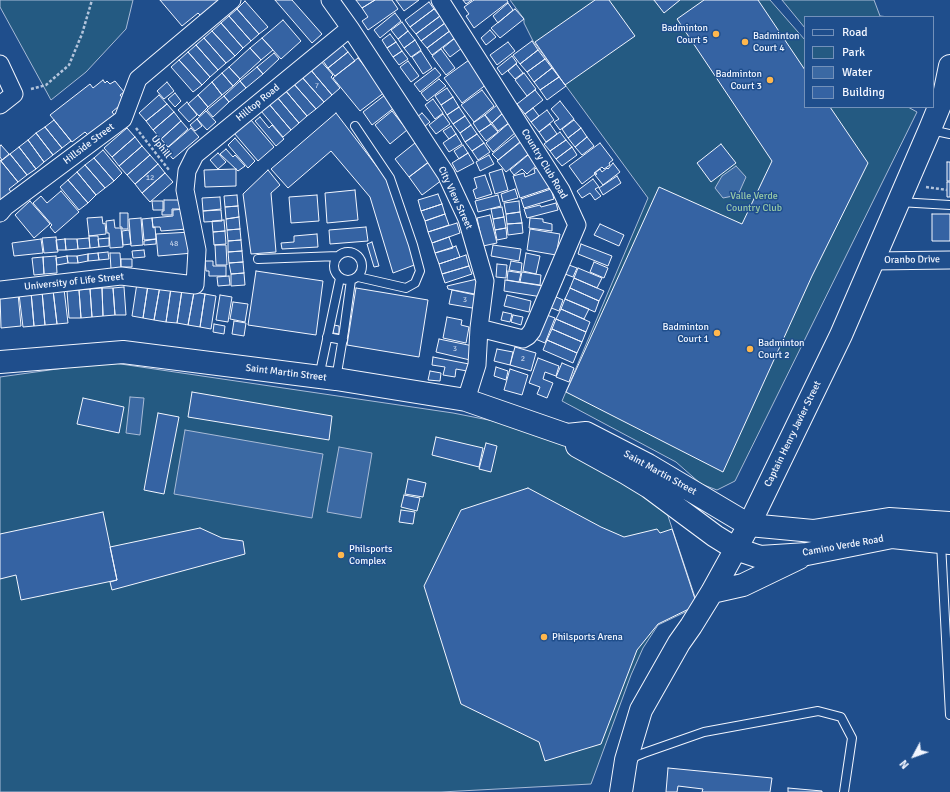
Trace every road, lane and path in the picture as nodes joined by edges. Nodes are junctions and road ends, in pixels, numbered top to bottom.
1 (92, 0) edge
2 (232, 0) edge
3 (330, 0) edge
4 (440, 0) edge
5 (350, 28) junction
6 (0, 64) edge
7 (950, 66) edge
8 (14, 94) junction
9 (0, 105) edge
10 (125, 114) junction
11 (355, 126) dead end
12 (940, 132) edge
13 (185, 190) junction
14 (899, 202) junction
15 (950, 205) edge
16 (0, 213) edge
17 (338, 256) junction
18 (258, 259) dead end
19 (950, 260) edge
20 (873, 261) junction
21 (340, 278) junction
22 (354, 279) junction
23 (0, 290) edge
24 (479, 328) junction
25 (328, 337) junction
26 (343, 340) junction
27 (0, 362) edge
28 (328, 378) junction
29 (466, 400) junction
30 (567, 434) junction
31 (950, 523) edge
32 (749, 525) junction
33 (945, 543) edge
34 (736, 549) junction
35 (807, 554) junction
36 (712, 592) junction
37 (950, 715) edge
38 (626, 760) junction
39 (621, 792) edge
40 (844, 792) edge

1 - 8 path
2 - 10 street, Hillside Street
3 - 5 street, City View Street
4 - 24 street, Country Club Road
5 - 13 street, Hilltop Road
5 - 24 street, City View Street
6 - 8 street
7 - 12 street, Captain Henry Javier Street
8 - 9 street
10 - 13 path, Uphill
10 - 16 street, Hillside Street
11 - 22 lane
12 - 14 street, Captain Henry Javier Street
13 - 23 street, University of Life Street
14 - 15 lane
14 - 20 street, Captain Henry Javier Street
17 - 18 lane
17 - 21 lane
17 - 22 lane
19 - 20 street, Oranbo Drive
20 - 32 street, Captain Henry Javier Street
21 - 22 lane
21 - 25 lane
22 - 26 lane
24 - 29 street, City View Street
25 - 26 lane
25 - 28 lane
26 - 28 lane
27 - 28 street, Saint Martin Street
28 - 29 street, Saint Martin Street
29 - 30 street, Saint Martin Street
30 - 32 street, Saint Martin Street
30 - 34 street, Saint Martin Street
31 - 32 street, Camino Verde Road
32 - 34 street, Captain Henry Javier Street
33 - 35 street, Camino Verde Road
33 - 37 lane
34 - 35 street, Camino Verde Road
34 - 36 street, Captain Henry Javier Street
35 - 36 street
36 - 38 street, Captain Henry Javier Street
38 - 39 street, Captain Henry Javier Street
38 - 40 lane

